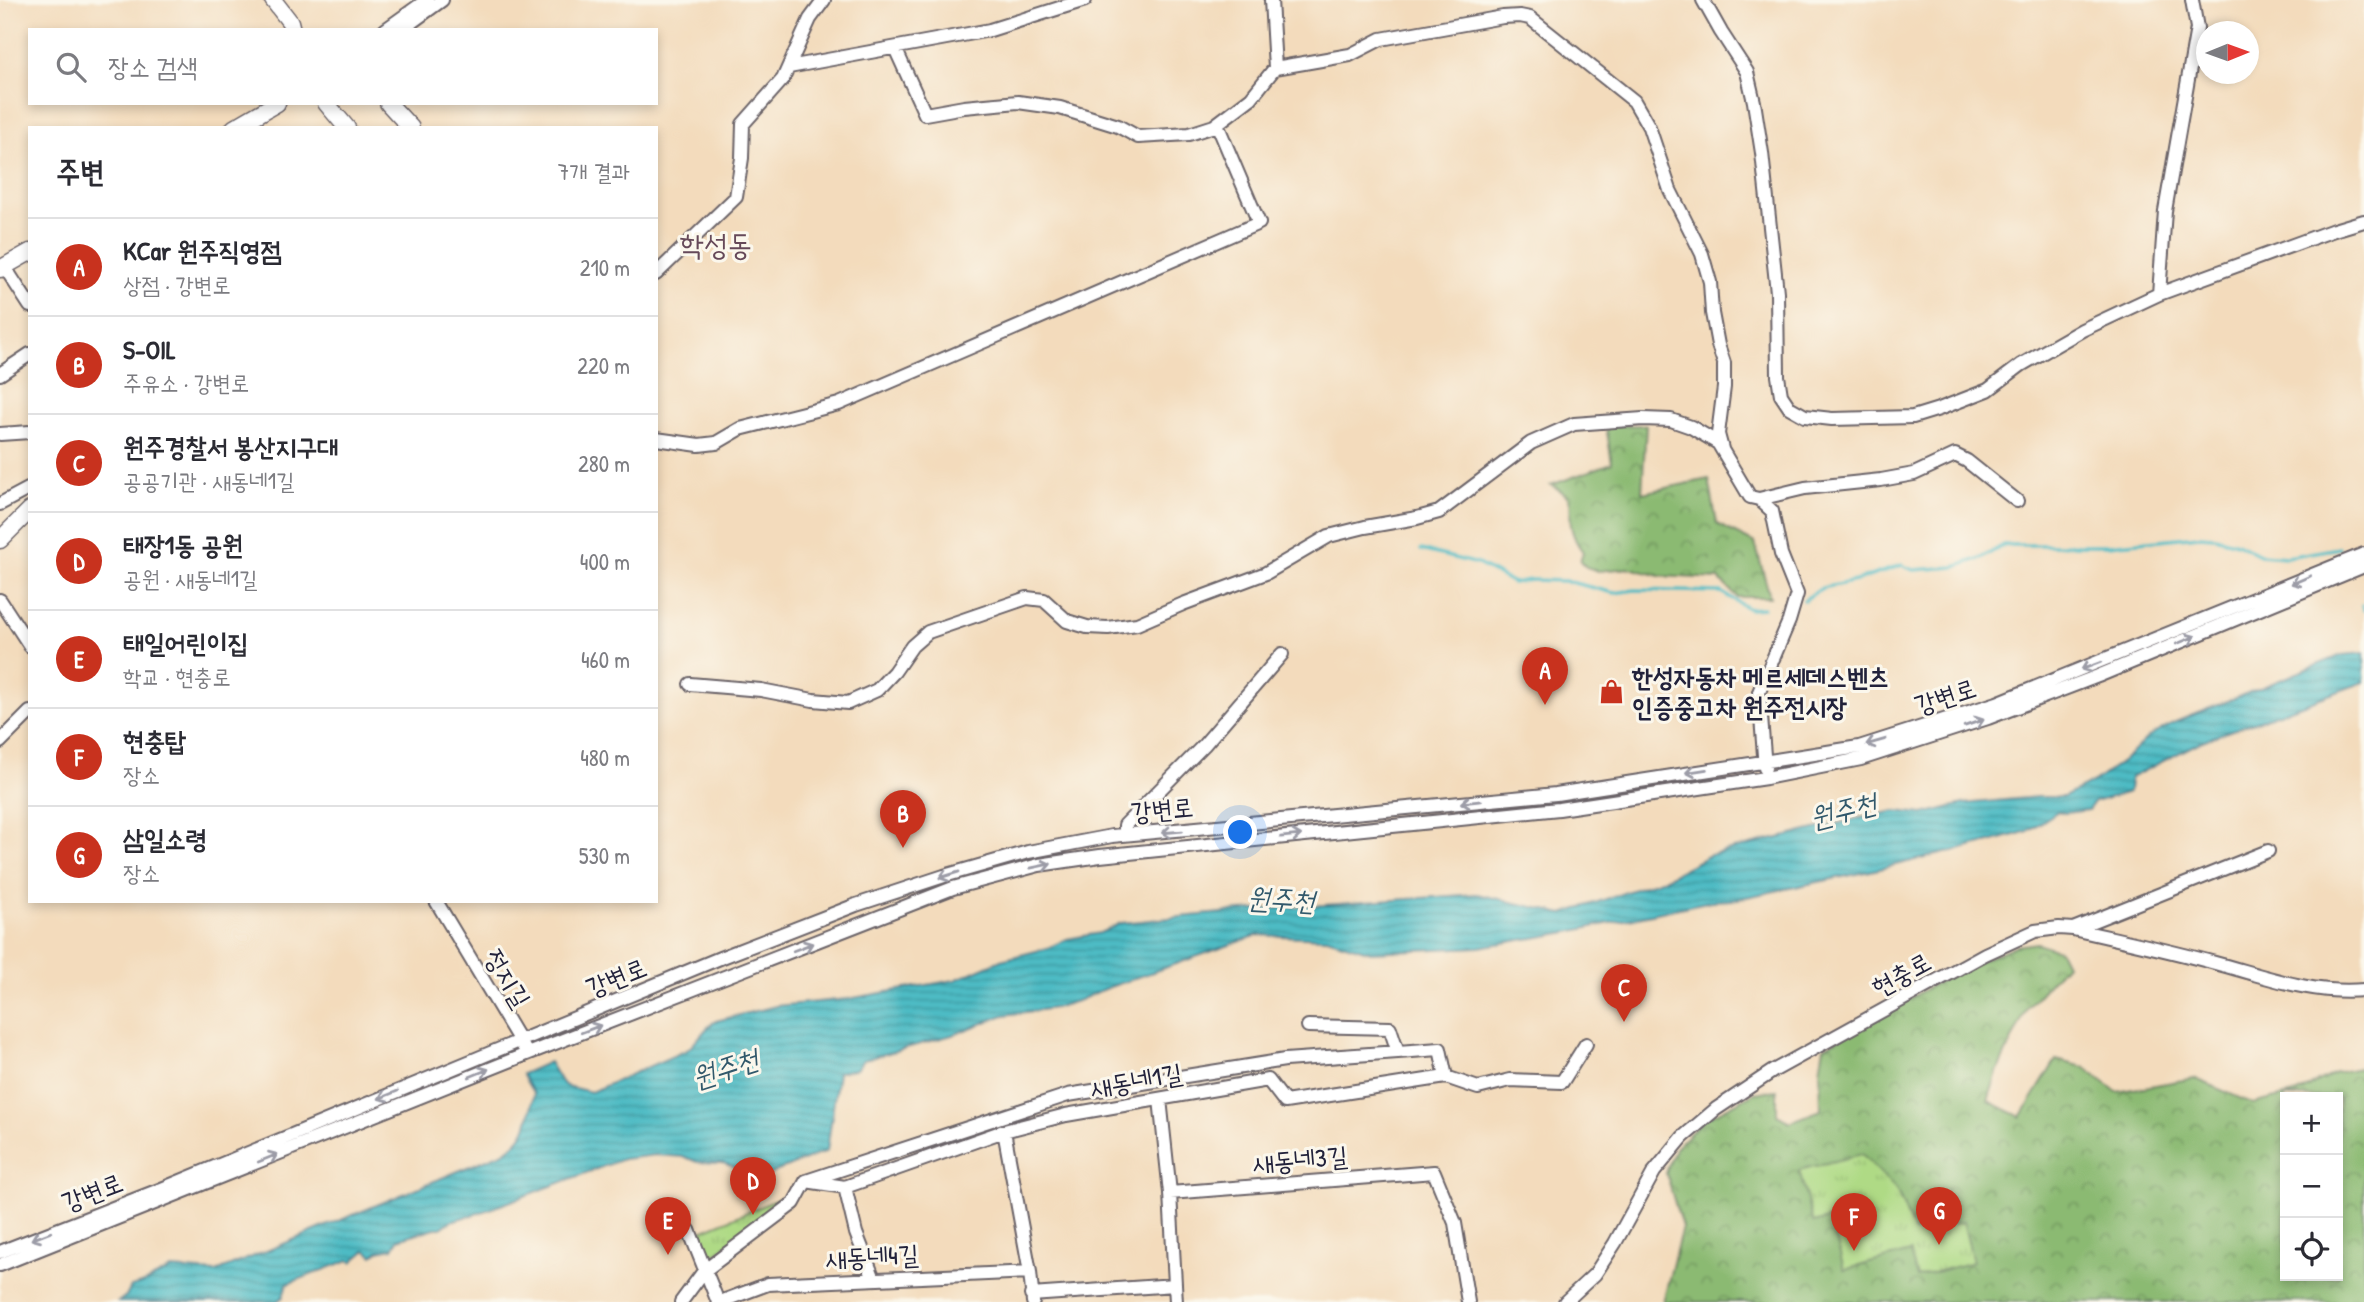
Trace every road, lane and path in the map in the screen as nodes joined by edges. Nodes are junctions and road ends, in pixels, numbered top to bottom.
1 (273, 0) edge
2 (428, 0) edge
3 (442, 0) edge
4 (824, 0) edge
5 (1085, 0) edge
6 (1271, 0) edge
7 (1703, 0) edge
8 (2192, 0) edge
9 (295, 27) edge
10 (388, 28) edge
11 (404, 28) edge
12 (895, 48) junction
13 (789, 67) junction
14 (1275, 68) junction
15 (274, 105) edge
16 (328, 105) edge
17 (390, 105) edge
18 (1217, 124) junction
19 (237, 126) edge
20 (345, 126) edge
21 (409, 126) edge
22 (2364, 221) edge
23 (28, 253) edge
24 (2, 268) edge
25 (658, 273) edge
26 (2159, 294) junction
27 (28, 303) edge
28 (28, 355) edge
29 (0, 374) edge
30 (28, 432) edge
31 (0, 434) edge
32 (658, 439) edge
33 (1723, 453) junction
34 (28, 489) edge
35 (1759, 499) junction
36 (2017, 501) dead end
37 (0, 503) edge
38 (28, 512) edge
39 (0, 540) edge
40 (2364, 554) edge
41 (2364, 566) edge
42 (0, 600) edge
43 (28, 643) edge
44 (1282, 654) dead end
45 (690, 684) dead end
46 (28, 714) edge
47 (0, 742) edge
48 (1764, 760) junction
49 (1766, 778) junction
50 (1125, 835) junction
51 (2268, 851) dead end
52 (437, 903) edge
53 (2073, 929) junction
54 (2364, 990) edge
55 (1308, 1026) dead end
56 (519, 1041) junction
57 (1586, 1044) dead end
58 (1398, 1052) junction
59 (527, 1054) junction
60 (1446, 1077) junction
61 (1160, 1098) junction
62 (1004, 1130) junction
63 (806, 1181) junction
64 (845, 1187) junction
65 (1170, 1193) junction
66 (689, 1230) dead end
67 (0, 1252) edge
68 (0, 1265) edge
69 (704, 1271) junction
70 (1030, 1272) junction
71 (874, 1279) junction
72 (1175, 1285) junction
73 (1032, 1298) edge
74 (681, 1302) edge
75 (719, 1302) edge
76 (1176, 1302) edge
77 (1468, 1302) edge
78 (1565, 1302) edge

1 - 9 main road
2 - 10 street
3 - 11 street
4 - 13 street
5 - 12 street
6 - 14 street
7 - 26 street
8 - 26 street
12 - 13 street
12 - 18 street
13 - 25 street
14 - 18 street
14 - 33 street
15 - 19 main road
16 - 20 main road
17 - 21 main road
18 - 32 street
22 - 26 street
23 - 24 main road
24 - 27 street
28 - 29 street
30 - 31 street
33 - 35 street
33 - 45 street
34 - 37 street
35 - 36 street
35 - 48 street
38 - 39 main road
40 -> 48 street, 강변로
49 -> 41 street, 강변로
42 - 43 street
44 - 50 street
46 - 47 street
48 - 49 street
48 -> 50 street, 강변로
59 -> 49 street, 강변로
50 -> 56 street, 강변로
51 - 53 street
52 - 56 street, 정지길
53 - 54 street, 현충로
53 - 78 street, 현충로
55 - 58 street
56 - 59 street, 정지길
56 -> 67 street, 강변로
57 - 60 street, 새동네1길
58 - 60 street
58 - 63 street
68 -> 59 street, 강변로
60 - 61 street, 새동네1길
61 - 62 street, 새동네1길
61 - 65 street
62 - 64 street, 새동네1길
62 - 70 street
63 - 64 street, 새동네1길
63 - 69 street
64 - 71 street
65 - 72 street
65 - 77 street, 새동네3길
66 - 69 street
69 - 74 street
69 - 75 street
70 - 71 street, 새동네4길
70 - 73 street
71 - 75 street, 새동네4길
72 - 73 street
72 - 76 street

